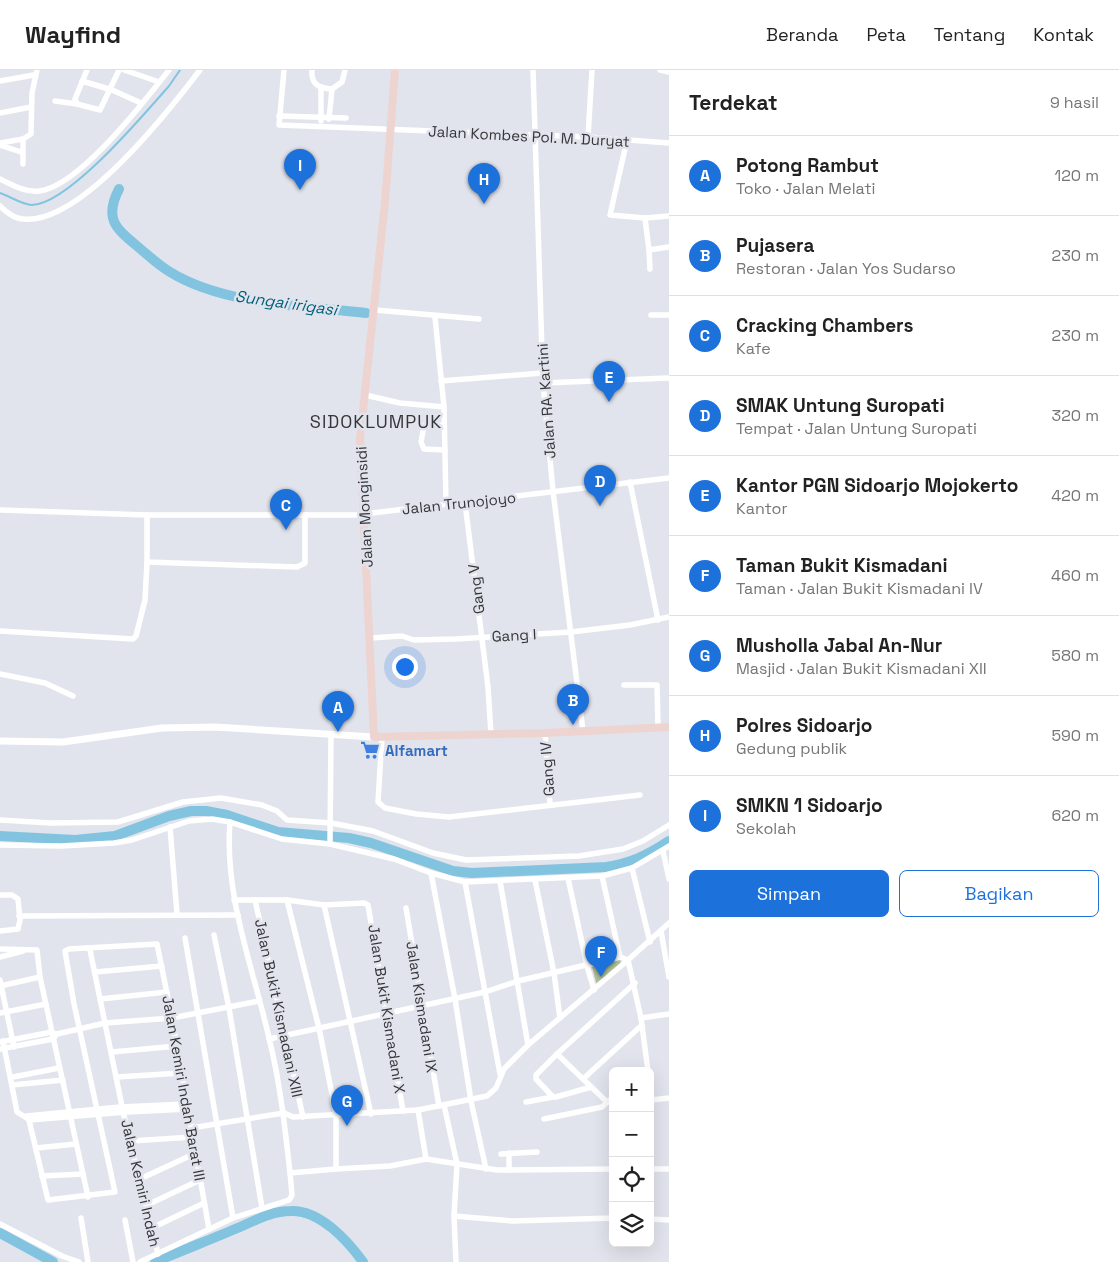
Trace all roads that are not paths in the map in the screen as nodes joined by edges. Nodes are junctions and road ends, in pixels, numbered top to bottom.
1 (87, 70) edge
2 (120, 70) edge
3 (124, 70) edge
4 (169, 70) edge
5 (200, 70) edge
6 (284, 70) edge
7 (312, 70) edge
8 (345, 70) edge
9 (395, 70) edge
10 (532, 70) edge
11 (592, 70) edge
12 (660, 70) edge
13 (669, 72) edge
14 (35, 73) edge
15 (0, 81) edge
16 (82, 82) junction
17 (159, 82) junction
18 (321, 88) junction
19 (332, 89) junction
20 (112, 90) junction
21 (55, 101) dead end
22 (141, 103) junction
23 (77, 104) junction
24 (31, 107) junction
25 (0, 113) edge
26 (279, 116) junction
27 (321, 117) junction
28 (329, 118) junction
29 (346, 118) dead end
30 (321, 126) junction
31 (328, 127) junction
32 (390, 129) junction
33 (534, 135) junction
34 (588, 138) junction
35 (23, 139) junction
36 (627, 140) junction
37 (669, 143) edge
38 (0, 144) edge
39 (21, 152) junction
40 (23, 164) dead end
41 (0, 179) edge
42 (0, 206) edge
43 (669, 216) edge
44 (645, 218) junction
45 (669, 247) edge
46 (648, 250) junction
47 (650, 269) dead end
48 (375, 310) junction
49 (651, 315) dead end
50 (669, 315) edge
51 (435, 317) junction
52 (479, 319) dead end
53 (542, 372) junction
54 (669, 378) edge
55 (441, 381) junction
56 (543, 383) junction
57 (365, 395) junction
58 (444, 407) junction
59 (444, 425) junction
60 (445, 450) junction
61 (669, 478) edge
62 (630, 482) junction
63 (553, 490) junction
64 (465, 503) junction
65 (446, 504) junction
66 (0, 510) edge
67 (365, 514) junction
68 (147, 515) junction
69 (306, 515) junction
70 (147, 562) junction
71 (669, 617) edge
72 (658, 620) junction
73 (0, 631) edge
74 (571, 632) junction
75 (482, 636) junction
76 (370, 638) junction
77 (0, 674) edge
78 (624, 684) dead end
79 (73, 696) dead end
80 (669, 727) edge
81 (658, 728) junction
82 (583, 731) junction
83 (545, 733) junction
84 (491, 734) junction
85 (331, 735) junction
86 (378, 737) junction
87 (0, 742) edge
88 (640, 795) dead end
89 (550, 805) junction
90 (0, 820) edge
91 (230, 822) junction
92 (331, 825) junction
93 (669, 825) edge
94 (170, 827) junction
95 (330, 841) junction
96 (0, 845) edge
97 (669, 846) edge
98 (663, 851) junction
99 (632, 868) junction
100 (431, 873) junction
101 (602, 876) junction
102 (568, 878) junction
103 (669, 879) edge
104 (535, 880) junction
105 (500, 881) junction
106 (465, 882) junction
107 (0, 895) edge
108 (234, 900) junction
109 (255, 900) junction
110 (287, 900) junction
111 (324, 905) junction
112 (406, 908) dead end
113 (177, 914) junction
114 (238, 915) junction
115 (19, 916) junction
116 (669, 923) edge
117 (661, 930) junction
118 (0, 931) edge
119 (214, 935) dead end
120 (185, 938) dead end
121 (650, 942) junction
122 (0, 949) edge
123 (30, 950) junction
124 (90, 950) junction
125 (0, 957) edge
126 (620, 957) junction
127 (628, 960) junction
128 (162, 966) junction
129 (587, 966) junction
130 (95, 972) junction
131 (554, 973) junction
132 (40, 977) junction
133 (669, 977) edge
134 (518, 982) junction
135 (0, 984) edge
136 (635, 984) junction
137 (594, 990) junction
138 (167, 992) junction
139 (485, 992) junction
140 (100, 999) junction
141 (455, 999) junction
142 (260, 1001) junction
143 (46, 1004) junction
144 (422, 1006) junction
145 (229, 1008) junction
146 (7, 1012) junction
147 (0, 1013) edge
148 (198, 1013) junction
149 (387, 1014) junction
150 (669, 1014) edge
151 (172, 1018) junction
152 (560, 1018) junction
153 (641, 1018) junction
154 (350, 1022) junction
155 (106, 1023) junction
156 (642, 1025) junction
157 (319, 1028) junction
158 (80, 1029) junction
159 (54, 1035) junction
160 (285, 1035) junction
161 (269, 1039) junction
162 (6, 1044) edge
163 (528, 1045) junction
164 (177, 1046) junction
165 (112, 1052) junction
166 (557, 1054) junction
167 (646, 1067) edge
168 (59, 1068) junction
169 (182, 1073) junction
170 (500, 1074) junction
171 (13, 1077) junction
172 (118, 1077) junction
173 (583, 1079) junction
174 (63, 1080) junction
175 (13, 1085) junction
176 (591, 1087) junction
177 (553, 1097) junction
178 (669, 1098) edge
179 (654, 1100) edge
180 (471, 1101) junction
181 (526, 1102) dead end
182 (607, 1102) joint
183 (441, 1106) junction
184 (188, 1107) junction
185 (123, 1110) junction
186 (418, 1110) junction
187 (403, 1111) junction
188 (98, 1112) junction
189 (70, 1113) junction
190 (284, 1113) junction
191 (372, 1114) junction
192 (336, 1115) junction
193 (303, 1117) junction
194 (29, 1118) junction
195 (248, 1118) junction
196 (544, 1119) dead end
197 (217, 1124) junction
198 (191, 1128) junction
199 (193, 1138) junction
200 (131, 1141) junction
201 (76, 1144) junction
202 (36, 1148) junction
203 (537, 1152) dead end
204 (196, 1153) junction
205 (509, 1153) junction
206 (501, 1154) dead end
207 (426, 1159) junction
208 (457, 1164) junction
209 (336, 1169) junction
210 (486, 1169) junction
211 (609, 1169) edge
212 (654, 1169) edge
213 (669, 1169) edge
214 (509, 1170) junction
215 (290, 1173) junction
216 (83, 1174) junction
217 (42, 1176) junction
218 (140, 1178) junction
219 (200, 1180) junction
220 (88, 1197) junction
221 (204, 1203) junction
222 (146, 1205) junction
223 (262, 1208) junction
224 (454, 1216) junction
225 (81, 1218) dead end
226 (233, 1218) junction
227 (609, 1218) edge
228 (654, 1219) edge
229 (125, 1220) dead end
230 (669, 1220) edge
231 (0, 1224) edge
232 (152, 1228) junction
233 (209, 1229) junction
234 (158, 1254) junction
235 (80, 1262) edge
236 (88, 1262) edge
237 (133, 1262) edge
238 (140, 1262) edge
239 (456, 1262) edge

1 - 16 street
2 - 20 street
3 - 17 street
4 - 17 street
5 - 42 street
6 - 26 street
7 - 18 street
8 - 19 street
9 - 32 main road, Jalan Monginsidi
10 - 33 street, Jalan RA. Kartini
11 - 34 street
12 - 13 street
14 - 15 street
14 - 24 street
16 - 20 street
16 - 23 street
17 - 22 street
18 - 19 street
18 - 27 street
19 - 28 street
20 - 22 street
20 - 23 street
21 - 23 street
22 - 41 street
24 - 25 street
24 - 35 street
26 - 27 street
26 - 30 street, Jalan Kombes Pol. M. Duryat
27 - 28 street
27 - 30 street
28 - 29 street
28 - 31 street
30 - 31 street, Jalan Kombes Pol. M. Duryat
31 - 32 street, Jalan Kombes Pol. M. Duryat
32 - 33 street, Jalan Kombes Pol. M. Duryat
32 - 48 main road, Jalan Monginsidi
33 - 34 street, Jalan Kombes Pol. M. Duryat
33 - 53 street, Jalan RA. Kartini
34 - 36 street, Jalan Kombes Pol. M. Duryat
35 - 38 street
35 - 39 street
36 - 37 street, Jalan Kombes Pol. M. Duryat
36 - 44 street
38 - 39 street
39 - 40 street
43 - 44 street
44 - 46 street
45 - 46 street
46 - 47 street
48 - 51 street
48 - 57 main road, Jalan Monginsidi
49 - 50 street
51 - 52 street
51 - 55 street
53 - 55 street
53 - 56 street, Jalan RA. Kartini
54 - 56 street
55 - 58 street
56 - 63 street, Jalan RA. Kartini
57 - 58 street
57 - 67 main road, Jalan Monginsidi
58 - 59 street
59 - 60 street
59 - 60 street
60 - 65 street
61 - 62 street, Jalan Trunojoyo
62 - 63 street, Jalan Trunojoyo
62 - 72 street
63 - 64 street, Jalan Trunojoyo
63 - 74 street, Jalan RA. Kartini
64 - 65 street, Jalan Trunojoyo
64 - 75 street, Gang V
65 - 67 street, Jalan Trunojoyo
66 - 68 street, Jalan Trunojoyo
67 - 69 street, Jalan Trunojoyo
67 - 76 main road, Jalan Monginsidi
68 - 69 street, Jalan Trunojoyo
68 - 70 street
69 - 70 street
70 - 73 street
71 - 72 street, Gang I
72 - 74 street, Gang I
74 - 75 street, Gang I
74 - 82 street, Jalan RA. Kartini
75 - 76 street, Gang I
75 - 84 street, Gang V
76 - 86 main road, Jalan Monginsidi
77 - 79 street
78 - 81 street
80 - 81 main road
81 - 82 main road
82 - 83 main road
83 - 84 main road
83 - 89 street, Gang IV
84 - 86 main road
85 - 86 street
85 - 87 street
85 - 92 street
86 - 89 street
88 - 89 street
90 - 92 street
91 - 94 street
91 - 95 street
91 - 108 street
92 - 93 street
92 - 95 street
94 - 96 street
94 - 113 street
95 - 100 street
97 - 98 street
98 - 99 street
98 - 103 street
99 - 101 street
99 - 121 street
100 - 106 street
100 - 141 street
101 - 102 street
101 - 126 street
102 - 104 street
102 - 129 street
104 - 105 street
104 - 131 street
105 - 106 street
105 - 134 street
106 - 139 street
107 - 115 street
108 - 109 street
108 - 114 street
109 - 110 street
109 - 160 street, Jalan Bukit Kismadani XIII
110 - 111 street
110 - 157 street
111 - 149 street, Jalan Bukit Kismadani X
111 - 154 street
112 - 144 street, Jalan Kismadani IX
113 - 114 street
113 - 115 street
114 - 142 street
115 - 118 street
116 - 117 street
117 - 121 street
117 - 133 street
119 - 145 street
120 - 148 street
121 - 127 street
122 - 123 street
123 - 125 street
123 - 132 street
124 - 128 street, Jalan Kemiri Indah Barat III
124 - 130 street, Jalan Kemiri Indah
124 - 158 street
126 - 127 street
126 - 129 street
127 - 136 street
127 - 137 street
128 - 130 street
128 - 138 street, Jalan Kemiri Indah Barat III
129 - 131 street
129 - 137 street
130 - 140 street, Jalan Kemiri Indah
131 - 134 street
131 - 152 street
132 - 135 street
132 - 143 street
134 - 139 street
134 - 163 street
135 - 146 street
136 - 153 street
136 - 166 street
137 - 152 street
138 - 140 street
138 - 151 street, Jalan Kemiri Indah Barat III
139 - 141 street
139 - 170 street
140 - 155 street, Jalan Kemiri Indah
141 - 144 street
141 - 180 street
142 - 145 street
142 - 161 street
143 - 146 street
143 - 159 street
144 - 149 street
144 - 183 street, Jalan Kismadani IX
145 - 148 street
145 - 195 street
146 - 147 street
146 - 162 street
148 - 151 street
148 - 197 street
149 - 154 street
149 - 187 street, Jalan Bukit Kismadani X
150 - 153 street
151 - 155 street
151 - 164 street, Jalan Kemiri Indah Barat III
152 - 163 street
153 - 156 street
154 - 157 street
154 - 191 street
155 - 158 street
155 - 165 street, Jalan Kemiri Indah
156 - 167 street
156 - 173 street
157 - 160 street
157 - 192 street
158 - 159 street
158 - 188 street
159 - 162 street
159 - 168 street
160 - 161 street
160 - 193 street, Jalan Bukit Kismadani XIII
161 - 190 street
162 - 171 street
162 - 175 street
163 - 170 street
164 - 165 street
164 - 169 street, Jalan Kemiri Indah Barat III
165 - 172 street, Jalan Kemiri Indah
166 - 173 street
166 - 177 street
168 - 171 street
168 - 174 street
169 - 172 street
169 - 184 street, Jalan Kemiri Indah Barat III
170 - 180 street
171 - 175 street
172 - 185 street, Jalan Kemiri Indah
173 - 176 street
174 - 175 street
174 - 189 street
175 - 194 street
176 - 177 street
176 - 182 street
177 - 181 street
178 - 179 street
180 - 183 street
180 - 210 street
182 - 196 street
183 - 186 street
183 - 208 street, Jalan Kismadani IX
184 - 185 street
184 - 198 street, Jalan Kemiri Indah Barat III
185 - 188 street
185 - 200 street, Jalan Kemiri Indah
186 - 187 street
186 - 207 street
187 - 191 street
188 - 189 street
188 - 220 street
189 - 194 street
189 - 201 street
190 - 193 street
190 - 195 street
190 - 215 street
191 - 192 street
192 - 193 street
192 - 209 street
194 - 202 street
195 - 197 street
195 - 223 street
197 - 198 street
197 - 226 street
198 - 199 street, Jalan Kemiri Indah Barat III
199 - 200 street
199 - 204 street, Jalan Kemiri Indah Barat III
200 - 218 street, Jalan Kemiri Indah
201 - 202 street
201 - 216 street
202 - 217 street
203 - 205 street
204 - 218 street
204 - 219 street, Jalan Kemiri Indah Barat III
205 - 206 street
205 - 214 street
207 - 208 street
207 - 209 street
208 - 210 street
208 - 224 street, Jalan Kismadani IX
209 - 215 street
210 - 214 street
211 - 214 street
212 - 213 street
215 - 223 street
216 - 217 street
216 - 220 street
217 - 220 street
218 - 222 street, Jalan Kemiri Indah
219 - 221 street, Jalan Kemiri Indah Barat III
219 - 222 street
221 - 232 street
221 - 233 street, Jalan Kemiri Indah Barat III
222 - 232 street, Jalan Kemiri Indah
223 - 226 street
224 - 227 street
224 - 239 street, Jalan Kismadani IX
225 - 236 street
226 - 233 street
228 - 230 street
229 - 237 street
231 - 235 street
232 - 234 street, Jalan Kemiri Indah
233 - 234 street
234 - 238 street

